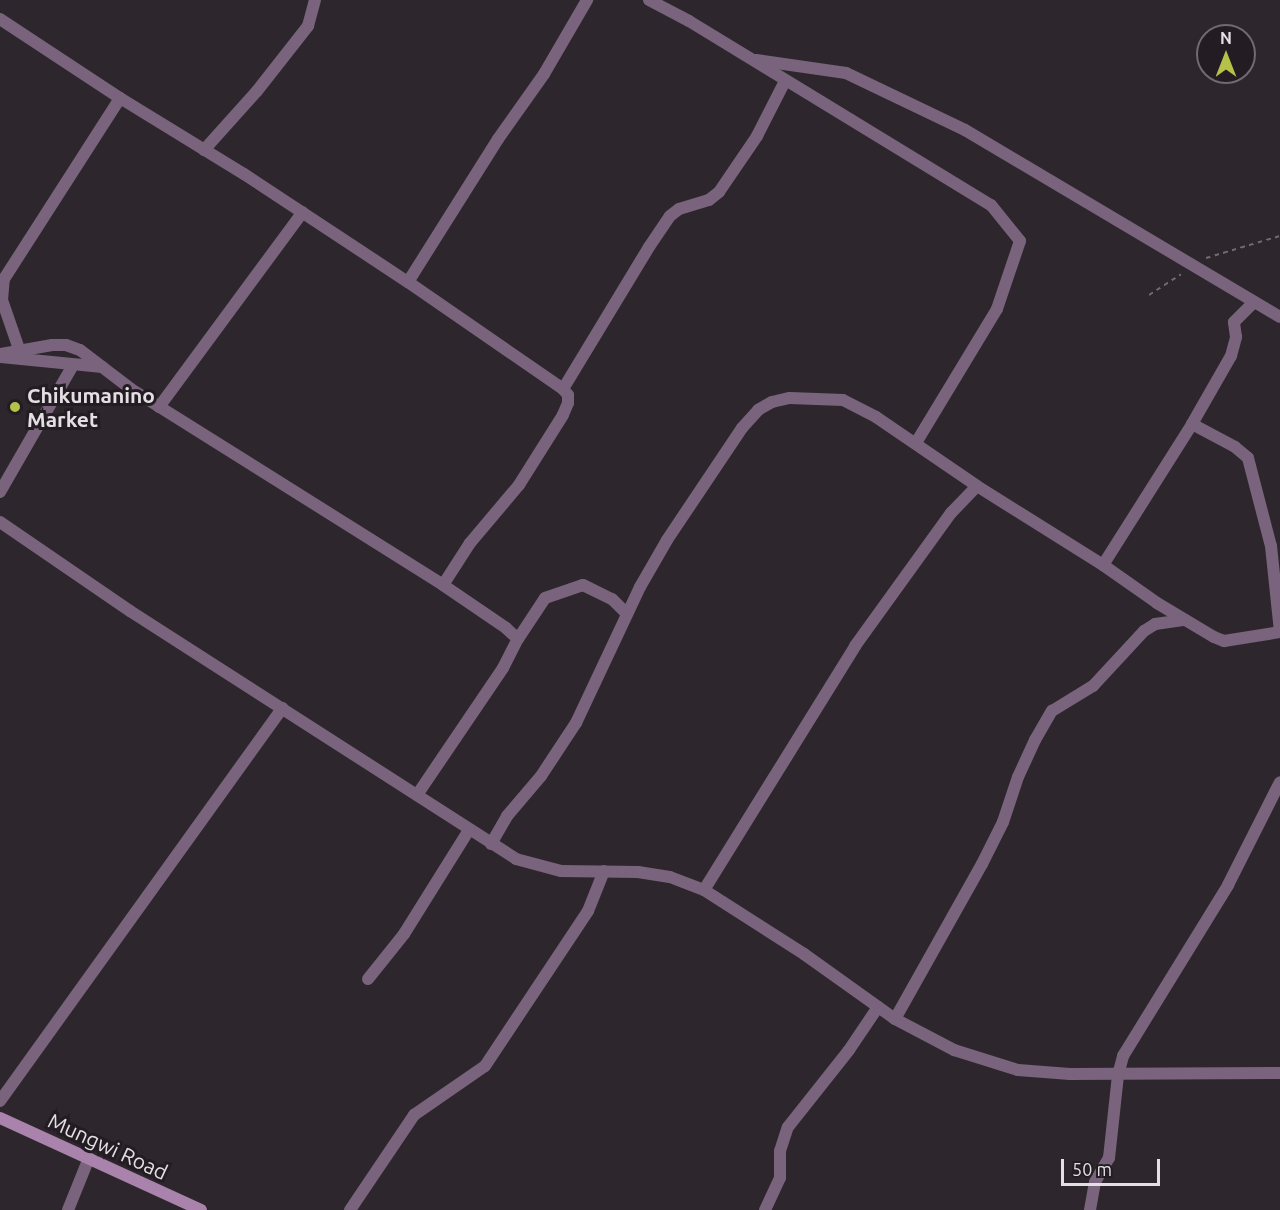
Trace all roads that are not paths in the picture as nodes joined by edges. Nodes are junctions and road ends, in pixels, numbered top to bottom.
1 (315, 0) edge
2 (587, 0) edge
3 (649, 0) edge
4 (0, 19) edge
5 (749, 59) junction
6 (785, 81) junction
7 (120, 98) junction
8 (204, 150) junction
9 (303, 212) junction
10 (408, 282) junction
11 (1254, 302) junction
12 (1280, 317) edge
13 (19, 349) junction
14 (0, 356) edge
15 (73, 365) junction
16 (103, 368) junction
17 (563, 388) junction
18 (159, 407) junction
19 (1192, 424) junction
20 (916, 443) junction
21 (977, 486) junction
22 (0, 492) edge
23 (0, 522) edge
24 (1103, 564) junction
25 (1277, 572) edge
26 (443, 585) junction
27 (627, 614) junction
28 (1185, 620) junction
29 (1280, 632) edge
30 (518, 639) junction
31 (282, 708) junction
32 (1280, 782) edge
33 (417, 795) junction
34 (470, 830) junction
35 (491, 844) junction
36 (604, 871) junction
37 (704, 890) junction
38 (368, 979) dead end
39 (878, 1007) junction
40 (895, 1019) junction
41 (1280, 1073) edge
42 (1118, 1075) junction
43 (0, 1101) edge
44 (0, 1118) edge
45 (89, 1158) junction
46 (68, 1210) edge
47 (201, 1210) edge
48 (350, 1210) edge
49 (765, 1210) edge
50 (1090, 1210) edge

1 - 8 street
2 - 10 street
3 - 5 street
4 - 7 street
5 - 6 street
5 - 11 street
6 - 17 street
6 - 20 street
7 - 8 street
7 - 13 street
8 - 9 street
9 - 10 street
9 - 18 street
10 - 17 street
11 - 12 street
11 - 19 street
13 - 14 street
13 - 16 street
14 - 15 street
15 - 16 street
15 - 22 street
16 - 18 street
17 - 26 street
18 - 26 street
19 - 24 street
19 - 25 street
20 - 21 street
20 - 27 street
21 - 24 street
21 - 37 street
23 - 31 street
24 - 28 street
25 - 29 street
26 - 30 street
27 - 30 street
27 - 35 street
28 - 29 street
28 - 40 street
30 - 33 street
31 - 33 street
31 - 43 street
32 - 42 street
33 - 34 street
34 - 35 street
34 - 38 street
35 - 36 street
36 - 37 street
36 - 48 street
37 - 39 street
39 - 40 street
39 - 49 street
40 - 42 street
41 - 42 street
42 - 50 street
44 - 45 main road, Mungwi Road
45 - 46 street
45 - 47 main road, Mungwi Road

